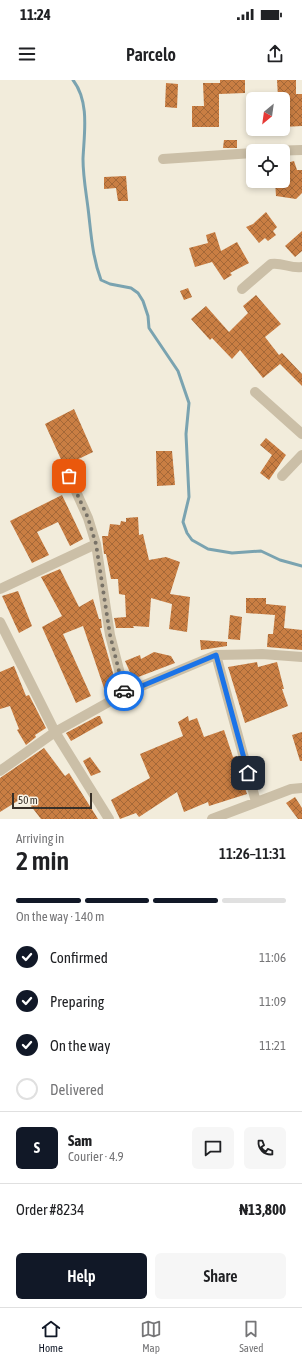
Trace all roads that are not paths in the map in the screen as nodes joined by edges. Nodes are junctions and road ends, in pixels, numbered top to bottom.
1 (290, 150) edge
2 (302, 150) edge
3 (246, 153) edge
4 (163, 159) dead end
5 (302, 267) edge
6 (242, 289) dead end
7 (255, 392) dead end
8 (302, 434) edge
9 (302, 455) edge
10 (69, 476) dead end
11 (282, 476) dead end
12 (96, 544) junction
13 (0, 589) edge
14 (0, 622) edge
15 (216, 655) junction
16 (302, 657) edge
17 (125, 693) junction
18 (55, 732) junction
19 (0, 771) edge
20 (302, 788) edge
21 (256, 802) junction
22 (109, 819) edge
23 (212, 819) edge

1 - 2 street
3 - 4 street
5 - 6 street
7 - 8 street
9 - 11 street
10 - 12 street
12 - 13 street
12 - 17 street
14 - 18 street
15 - 16 street
15 - 17 street
15 - 21 street
17 - 18 street
18 - 19 street
18 - 22 street
20 - 21 street
21 - 23 street

